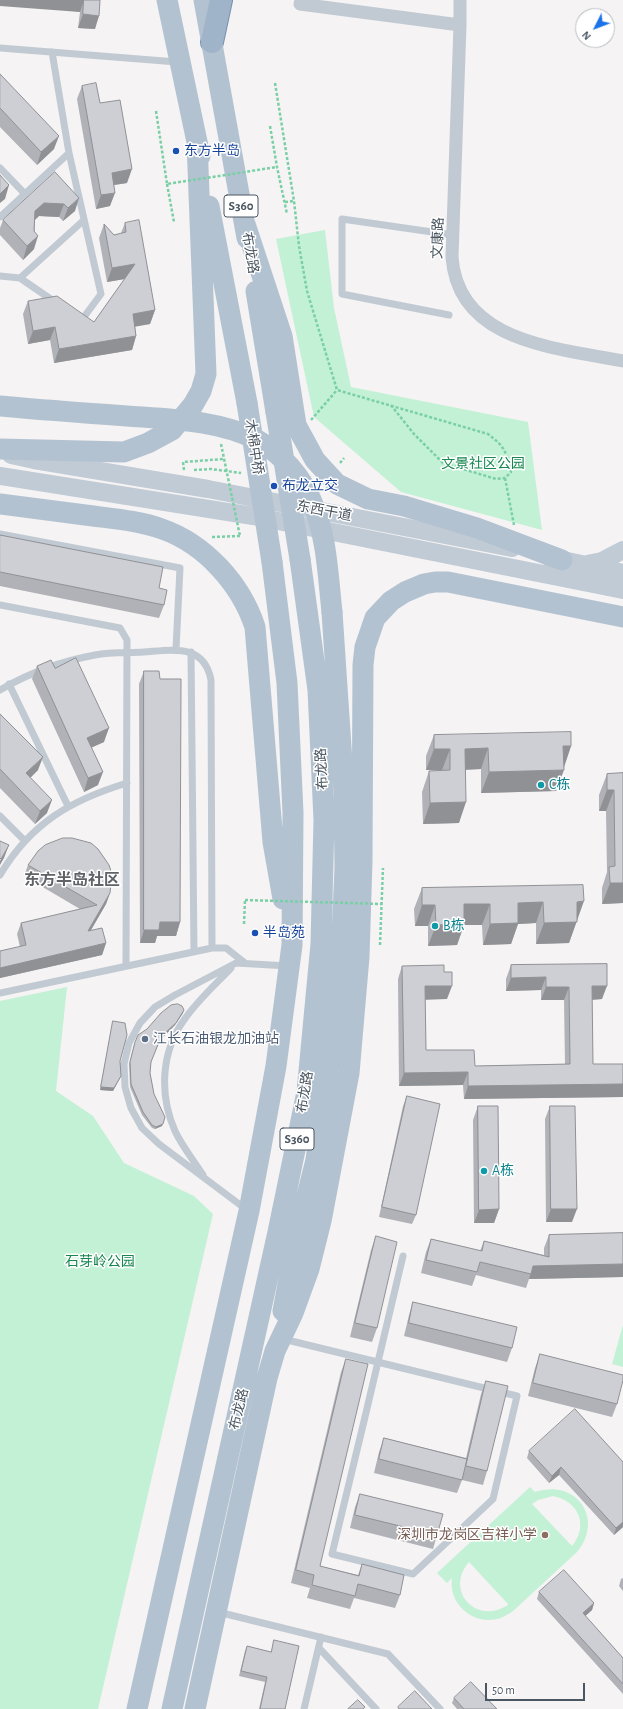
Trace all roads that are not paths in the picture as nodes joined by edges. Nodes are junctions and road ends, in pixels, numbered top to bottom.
1 (167, 0) edge
2 (204, 0) edge
3 (221, 0) edge
4 (301, 0) edge
5 (460, 0) edge
6 (460, 25) junction
7 (212, 42) junction
8 (0, 48) edge
9 (52, 52) junction
10 (180, 62) junction
11 (197, 142) junction
12 (69, 152) junction
13 (0, 168) edge
14 (25, 194) junction
15 (0, 218) edge
16 (84, 220) junction
17 (245, 224) junction
18 (454, 235) junction
19 (0, 276) edge
20 (20, 278) junction
21 (63, 308) edge
22 (449, 315) dead end
23 (75, 316) edge
24 (623, 362) edge
25 (0, 406) edge
26 (276, 412) joint
27 (0, 449) edge
28 (0, 453) edge
29 (0, 476) edge
30 (0, 504) edge
31 (0, 534) edge
32 (623, 550) edge
33 (300, 559) joint
34 (562, 560) junction
35 (583, 564) junction
36 (623, 573) edge
37 (623, 590) edge
38 (0, 604) edge
39 (623, 617) edge
40 (176, 649) junction
41 (191, 652) junction
42 (127, 653) junction
43 (9, 684) junction
44 (0, 690) edge
45 (127, 783) junction
46 (68, 806) junction
47 (0, 816) edge
48 (24, 841) junction
49 (0, 875) edge
50 (292, 945) junction
51 (212, 948) junction
52 (194, 952) junction
53 (236, 963) junction
54 (245, 964) junction
55 (126, 966) junction
56 (289, 966) junction
57 (0, 993) edge
58 (307, 1092) junction
59 (316, 1160) junction
60 (207, 1180) junction
61 (249, 1211) junction
62 (278, 1232) junction
63 (403, 1256) dead end
64 (278, 1345) junction
65 (378, 1362) junction
66 (216, 1612) junction
67 (321, 1637) junction
68 (319, 1648) junction
69 (305, 1706) edge
70 (137, 1709) edge
71 (172, 1709) edge
72 (195, 1709) edge
73 (312, 1709) edge
74 (376, 1709) edge
75 (440, 1709) edge

1 - 10 main road, S360
2 - 7 main road, 布龙路 / S360
3 - 7 highway
4 - 6 street
5 - 6 street, 文康路
6 - 18 street, 文康路
7 - 17 main road, 布龙路 / S360
8 - 9 lane
9 - 10 lane
9 - 12 lane
10 - 11 main road, S360
11 - 27 main road
11 - 50 main road, 木棉中桥 / S360, bridge
12 - 14 lane
12 - 16 lane
13 - 14 lane
14 - 15 lane
16 - 20 lane
16 - 23 lane
17 - 26 main road, 布龙路 / S360
17 - 34 main road
18 - 22 lane
18 - 24 street, 文康路
19 - 20 lane
20 - 21 lane
25 - 59 main road, bridge
26 - 33 main road, 木棉中桥 / S360, bridge
28 - 34 main road, 东西干道
29 - 37 main road, 东西干道
30 - 50 main road
31 - 40 lane
32 - 35 main road
33 - 58 main road, 布龙路 / S360
34 - 35 main road, 东西干道
35 - 36 main road, 东西干道
38 - 42 lane
39 - 64 main road
40 - 41 lane
40 - 42 lane
41 - 51 lane
41 - 52 lane
42 - 43 lane
42 - 45 lane
43 - 44 lane
43 - 46 lane
45 - 46 lane
45 - 55 lane
46 - 48 lane
47 - 48 lane
48 - 49 lane
50 - 56 main road, S360
51 - 52 lane
51 - 54 lane
52 - 55 lane
53 - 54 lane
53 - 60 lane
53 - 60 lane
54 - 56 lane
55 - 57 lane
56 - 61 main road, S360
58 - 59 main road
58 - 62 main road, 布龙路 / S360
59 - 62 main road
59 - 64 main road
60 - 61 lane
61 - 70 main road, S360
62 - 71 main road, 布龙路 / S360
63 - 65 lane
64 - 65 lane
64 - 66 main road
65 - 65 lane
66 - 67 lane
66 - 72 main road
67 - 68 lane
67 - 75 lane
68 - 69 lane
68 - 74 lane
69 - 73 lane

